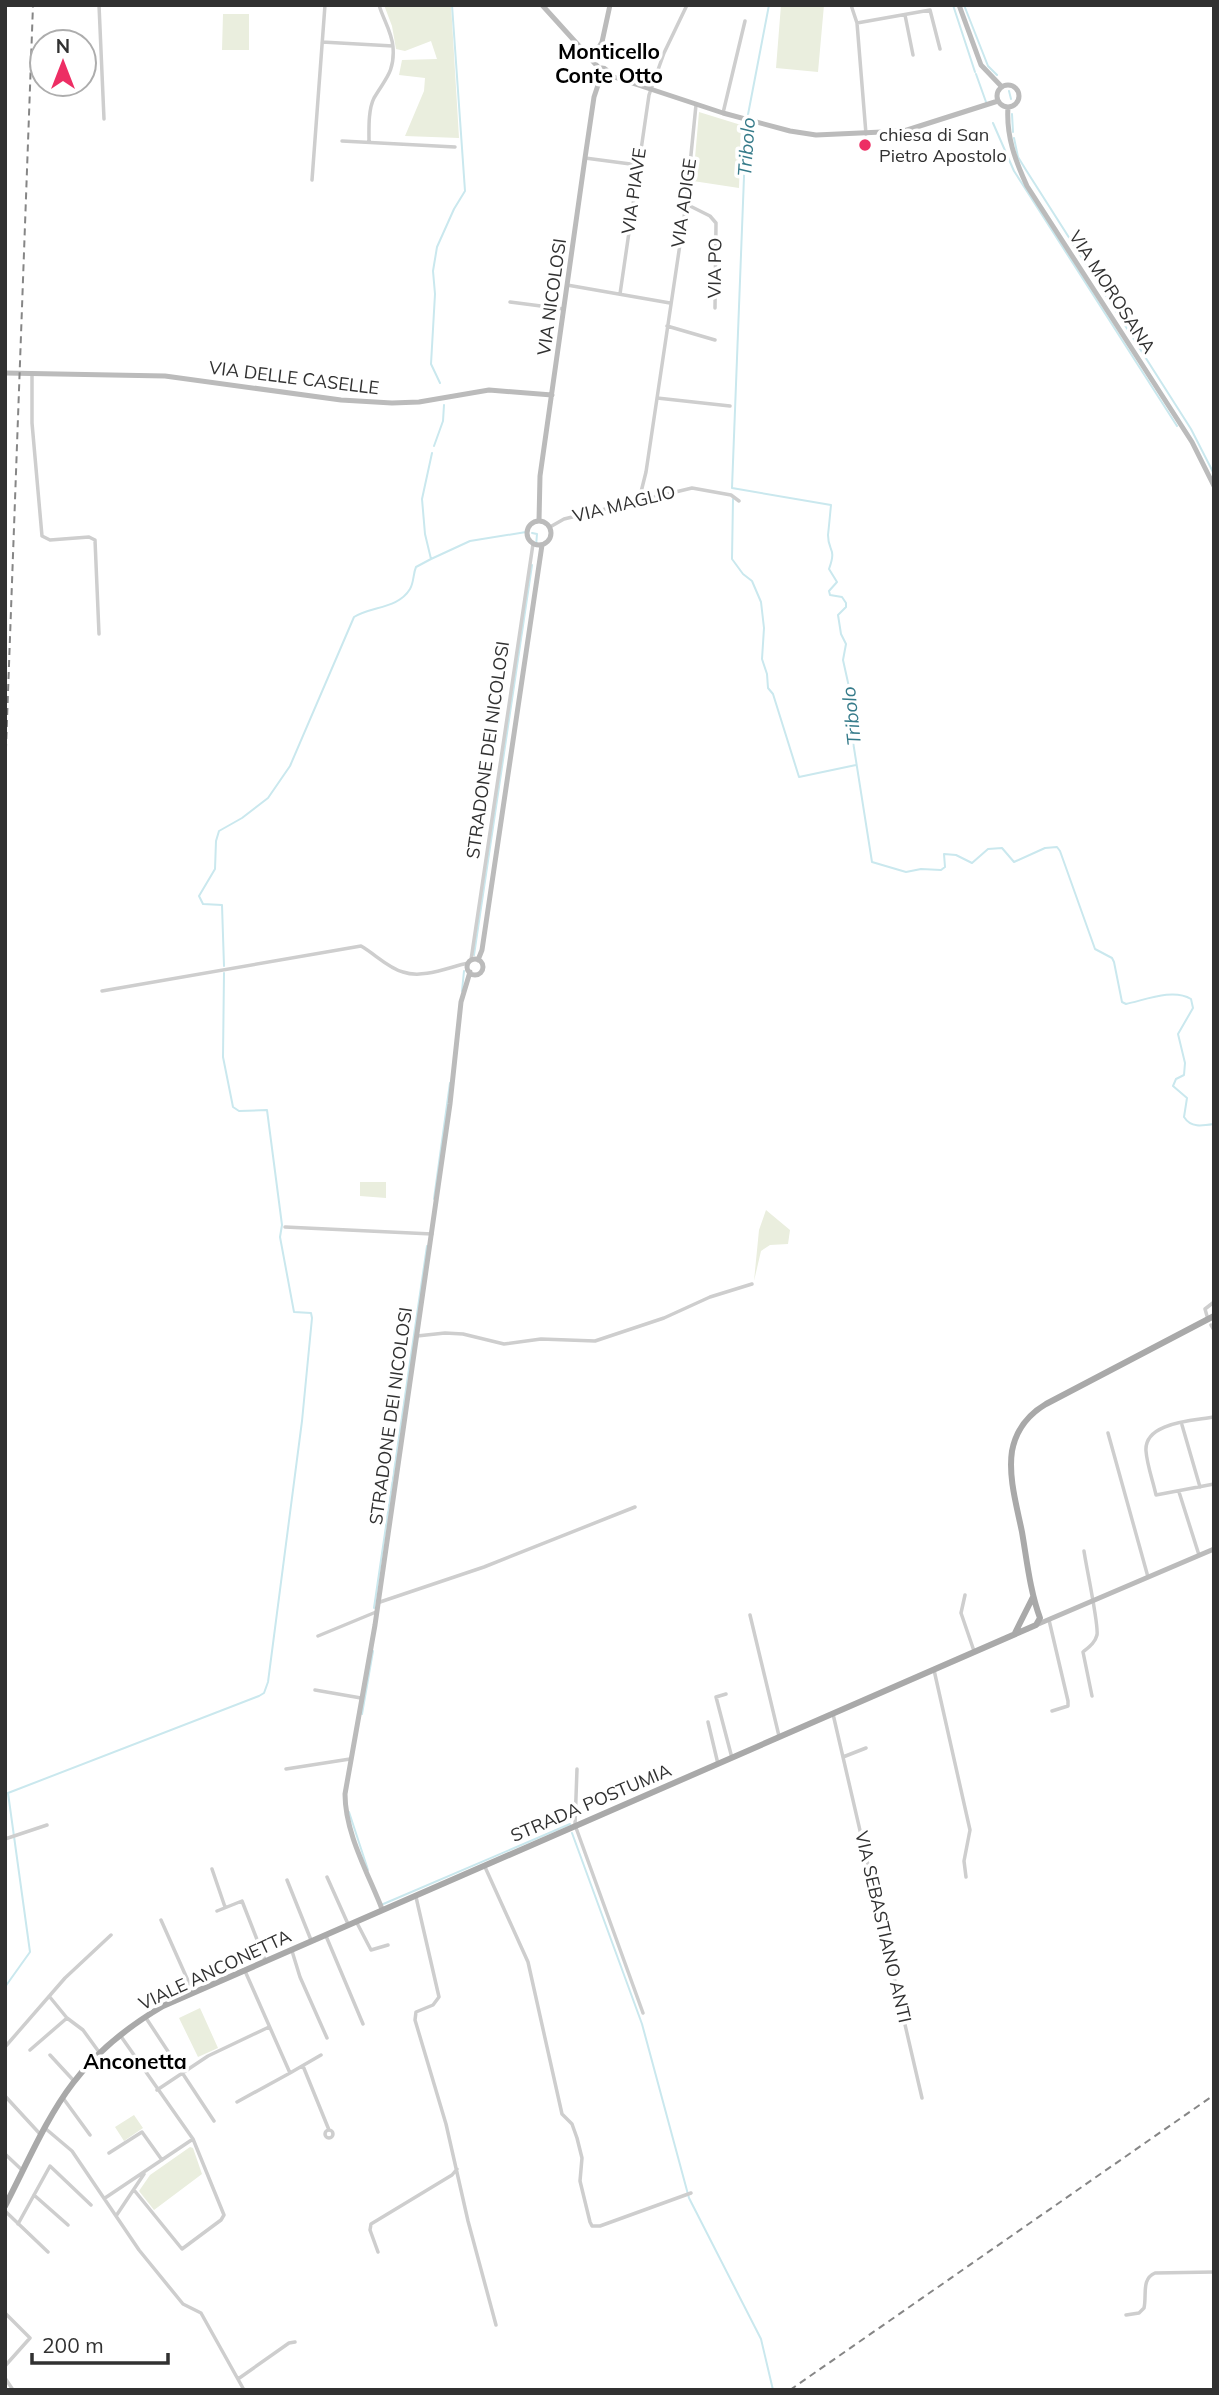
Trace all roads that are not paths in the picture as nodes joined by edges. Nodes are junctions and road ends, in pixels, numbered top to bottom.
1 (99, 5) edge
2 (325, 5) edge
3 (379, 5) edge
4 (541, 5) edge
5 (610, 5) edge
6 (687, 5) edge
7 (851, 5) edge
8 (959, 5) edge
9 (905, 15) junction
10 (745, 21) dead end
11 (857, 23) junction
12 (322, 42) junction
13 (393, 46) junction
14 (940, 49) dead end
15 (913, 55) dead end
16 (592, 58) junction
17 (599, 68) junction
18 (608, 75) junction
19 (600, 79) junction
20 (1002, 87) junction
21 (651, 89) junction
22 (998, 101) junction
23 (696, 103) junction
24 (1008, 107) junction
25 (723, 113) junction
26 (103, 119) dead end
27 (866, 134) junction
28 (342, 141) dead end
29 (369, 142) junction
30 (455, 147) dead end
31 (585, 158) junction
32 (638, 165) junction
33 (312, 180) dead end
34 (686, 204) junction
35 (567, 285) junction
36 (620, 294) junction
37 (510, 302) dead end
38 (670, 303) junction
39 (715, 308) dead end
40 (564, 309) junction
41 (667, 326) junction
42 (715, 340) dead end
43 (5, 373) edge
44 (32, 374) junction
45 (552, 395) junction
46 (657, 398) junction
47 (730, 406) dead end
48 (1214, 486) edge
49 (639, 500) junction
50 (739, 501) dead end
51 (539, 521) junction
52 (550, 527) junction
53 (533, 544) junction
54 (542, 545) junction
55 (99, 634) dead end
56 (473, 961) junction
57 (470, 972) junction
58 (102, 991) dead end
59 (285, 1227) dead end
60 (432, 1234) junction
61 (752, 1284) dead end
62 (1214, 1302) edge
63 (1211, 1319) edge
64 (1214, 1330) edge
65 (417, 1336) junction
66 (1214, 1417) edge
67 (1182, 1424) junction
68 (1108, 1433) dead end
69 (1214, 1484) edge
70 (1200, 1487) junction
71 (1179, 1492) junction
72 (635, 1507) dead end
73 (1214, 1549) edge
74 (1084, 1551) dead end
75 (1199, 1555) junction
76 (1149, 1577) junction
77 (965, 1595) dead end
78 (1033, 1595) junction
79 (1092, 1602) junction
80 (378, 1603) junction
81 (1027, 1611) junction
82 (376, 1612) junction
83 (1038, 1614) junction
84 (750, 1615) dead end
85 (1023, 1618) junction
86 (1050, 1619) junction
87 (1034, 1626) junction
88 (1014, 1635) junction
89 (318, 1636) dead end
90 (975, 1653) junction
91 (934, 1670) junction
92 (315, 1690) dead end
93 (726, 1694) dead end
94 (1092, 1696) dead end
95 (362, 1698) junction
96 (1052, 1711) dead end
97 (833, 1714) junction
98 (708, 1722) dead end
99 (779, 1738) junction
100 (866, 1748) dead end
101 (844, 1757) junction
102 (352, 1758) junction
103 (732, 1758) junction
104 (718, 1764) junction
105 (286, 1769) dead end
106 (577, 1769) dead end
107 (47, 1825) dead end
108 (575, 1825) junction
109 (5, 1839) edge
110 (484, 1865) junction
111 (212, 1869) dead end
112 (327, 1877) dead end
113 (966, 1877) dead end
114 (287, 1880) dead end
115 (415, 1895) junction
116 (225, 1907) junction
117 (382, 1909) junction
118 (217, 1911) dead end
119 (161, 1920) dead end
120 (356, 1921) junction
121 (348, 1924) junction
122 (325, 1934) junction
123 (111, 1935) dead end
124 (311, 1940) junction
125 (388, 1945) dead end
126 (291, 1949) junction
127 (265, 1960) junction
128 (244, 1969) junction
129 (193, 1992) junction
130 (49, 1996) junction
131 (643, 2013) dead end
132 (145, 2016) junction
133 (67, 2018) junction
134 (363, 2024) dead end
135 (269, 2027) junction
136 (120, 2035) junction
137 (327, 2038) dead end
138 (5, 2047) edge
139 (30, 2050) dead end
140 (100, 2053) junction
141 (50, 2055) dead end
142 (321, 2055) dead end
143 (303, 2066) junction
144 (182, 2072) junction
145 (290, 2073) junction
146 (74, 2081) junction
147 (157, 2090) junction
148 (5, 2096) edge
149 (63, 2098) junction
150 (922, 2098) dead end
151 (237, 2102) dead end
152 (214, 2121) dead end
153 (46, 2129) junction
154 (329, 2130) dead end
155 (90, 2135) dead end
156 (42, 2136) junction
157 (193, 2139) junction
158 (109, 2153) dead end
159 (5, 2154) edge
160 (162, 2160) junction
161 (457, 2169) junction
162 (23, 2171) junction
163 (146, 2171) junction
164 (134, 2190) junction
165 (691, 2193) dead end
166 (34, 2195) junction
167 (105, 2198) junction
168 (91, 2205) dead end
169 (5, 2208) edge
170 (116, 2216) junction
171 (18, 2224) junction
172 (68, 2225) dead end
173 (48, 2252) dead end
174 (378, 2252) dead end
175 (1214, 2272) edge
176 (5, 2313) edge
177 (1126, 2315) dead end
178 (496, 2326) dead end
179 (295, 2342) dead end
180 (5, 2367) edge
181 (5, 2378) edge
182 (238, 2379) junction
183 (13, 2390) edge
184 (244, 2390) edge

1 - 26 street
2 - 12 street
3 - 13 street
4 - 16 main road
5 - 16 main road
6 - 21 street, VIA PIAVE
7 - 11 street
8 - 20 main road
9 - 11 street
9 - 14 street
9 - 15 street
10 - 25 street
11 - 27 street
12 - 13 street
12 - 33 street
13 - 29 street
16 - 17 main road
17 - 18 main road
17 - 19 main road
18 - 19 main road
18 - 21 main road
19 - 31 main road, VIA NICOLOSI
20 - 22 main road
20 - 24 main road, VIA MOROSANA
21 - 23 main road
21 - 32 street, VIA PIAVE
22 - 24 main road
22 - 27 main road
23 - 25 main road
23 - 34 street, VIA ADIGE
24 - 48 main road, VIA MOROSANA
25 - 27 main road
28 - 29 street
29 - 30 street
31 - 32 street
31 - 35 main road, VIA NICOLOSI
32 - 36 street, VIA PIAVE
34 - 38 street, VIA ADIGE
34 - 39 street, VIA PO
35 - 36 street
35 - 40 main road, VIA NICOLOSI
36 - 38 street
37 - 40 street
38 - 41 street, VIA ADIGE
40 - 45 main road, VIA NICOLOSI
41 - 42 street
41 - 46 street, VIA ADIGE
43 - 44 main road, VIA DELLE CASELLE
44 - 45 main road, VIA DELLE CASELLE
44 - 55 street
45 - 51 main road, VIA NICOLOSI
46 - 47 street
46 - 49 street, VIA ADIGE
49 - 50 street, VIA MAGLIO
49 - 52 street, VIA MAGLIO
51 - 52 main road
51 - 53 main road, STRADONE DEI NICOLOSI
52 - 54 main road, STRADONE DEI NICOLOSI
53 - 54 main road
53 - 56 street, STRADONE DEI NICOLOSI
54 - 56 main road, STRADONE DEI NICOLOSI
56 - 57 main road, STRADONE DEI NICOLOSI
56 - 57 main road, STRADONE DEI NICOLOSI
56 - 58 street
57 - 60 main road, STRADONE DEI NICOLOSI
59 - 60 street
60 - 65 main road, STRADONE DEI NICOLOSI
61 - 65 street
62 - 63 street
63 - 64 street
63 - 78 main road
65 - 80 main road, STRADONE DEI NICOLOSI
66 - 67 street
67 - 70 street
67 - 71 street
68 - 76 street
69 - 70 street
70 - 71 street
71 - 75 street
72 - 80 street
73 - 75 main road, STRADA POSTUMIA
74 - 79 street
75 - 76 main road, STRADA POSTUMIA
76 - 79 main road, STRADA POSTUMIA
77 - 90 street
78 - 81 main road
78 - 83 main road
79 - 86 main road, STRADA POSTUMIA
79 - 94 street
80 - 82 main road, STRADONE DEI NICOLOSI
81 - 83 main road
81 - 85 main road
82 - 89 street
82 - 95 main road, STRADONE DEI NICOLOSI
83 - 86 main road
83 - 87 main road
84 - 99 street
85 - 87 main road
85 - 88 main road
86 - 87 main road, STRADA POSTUMIA
86 - 96 street
87 - 88 main road, STRADA POSTUMIA
88 - 90 main road, STRADA POSTUMIA
90 - 91 main road, STRADA POSTUMIA
91 - 97 main road, STRADA POSTUMIA
91 - 113 street
92 - 95 street
93 - 103 street
95 - 102 main road, STRADONE DEI NICOLOSI
97 - 99 main road, STRADA POSTUMIA
97 - 101 street, VIA SEBASTIANO ANTI
98 - 104 street
99 - 103 main road, STRADA POSTUMIA
100 - 101 street
101 - 150 street, VIA SEBASTIANO ANTI
102 - 105 street
102 - 117 main road, STRADONE DEI NICOLOSI
103 - 104 main road, STRADA POSTUMIA
104 - 108 main road, STRADA POSTUMIA
106 - 108 street
107 - 109 street
108 - 110 main road, STRADA POSTUMIA
108 - 131 street
110 - 115 main road, STRADA POSTUMIA
110 - 165 street
111 - 116 street
112 - 121 street
114 - 124 street
115 - 117 main road, STRADA POSTUMIA
115 - 161 street
116 - 118 street
116 - 127 street
117 - 120 main road, VIALE ANCONETTA
119 - 129 street
120 - 121 main road, VIALE ANCONETTA
120 - 125 street
121 - 122 main road, VIALE ANCONETTA
122 - 124 main road, VIALE ANCONETTA
122 - 134 street
123 - 130 street
124 - 126 main road, VIALE ANCONETTA
126 - 127 main road, VIALE ANCONETTA
126 - 137 street
127 - 128 main road, VIALE ANCONETTA
128 - 129 main road, VIALE ANCONETTA
128 - 135 street
129 - 132 main road, VIALE ANCONETTA
130 - 133 street
130 - 138 street
132 - 136 main road, VIALE ANCONETTA
132 - 144 street
133 - 139 street
133 - 140 street
135 - 144 street
135 - 145 street
136 - 140 main road, VIALE ANCONETTA
136 - 147 street
140 - 146 main road, VIALE ANCONETTA
141 - 146 street
142 - 143 street
143 - 145 street
143 - 154 street
144 - 147 street
144 - 152 street
145 - 151 street
146 - 149 main road, VIALE ANCONETTA
147 - 157 street
148 - 156 street
149 - 153 main road, VIALE ANCONETTA
149 - 155 street
153 - 156 main road, VIALE ANCONETTA
153 - 167 street
156 - 162 main road, VIALE ANCONETTA
157 - 160 street
157 - 164 street
158 - 160 street
159 - 162 street
160 - 163 street
161 - 174 street
161 - 178 street
162 - 169 main road, VIALE ANCONETTA
163 - 164 street
163 - 167 street
164 - 170 street
166 - 168 street
166 - 171 street
166 - 172 street
167 - 170 street
169 - 171 street
170 - 182 street
171 - 173 street
175 - 177 street
176 - 180 street
179 - 182 street
181 - 183 street
182 - 184 street

